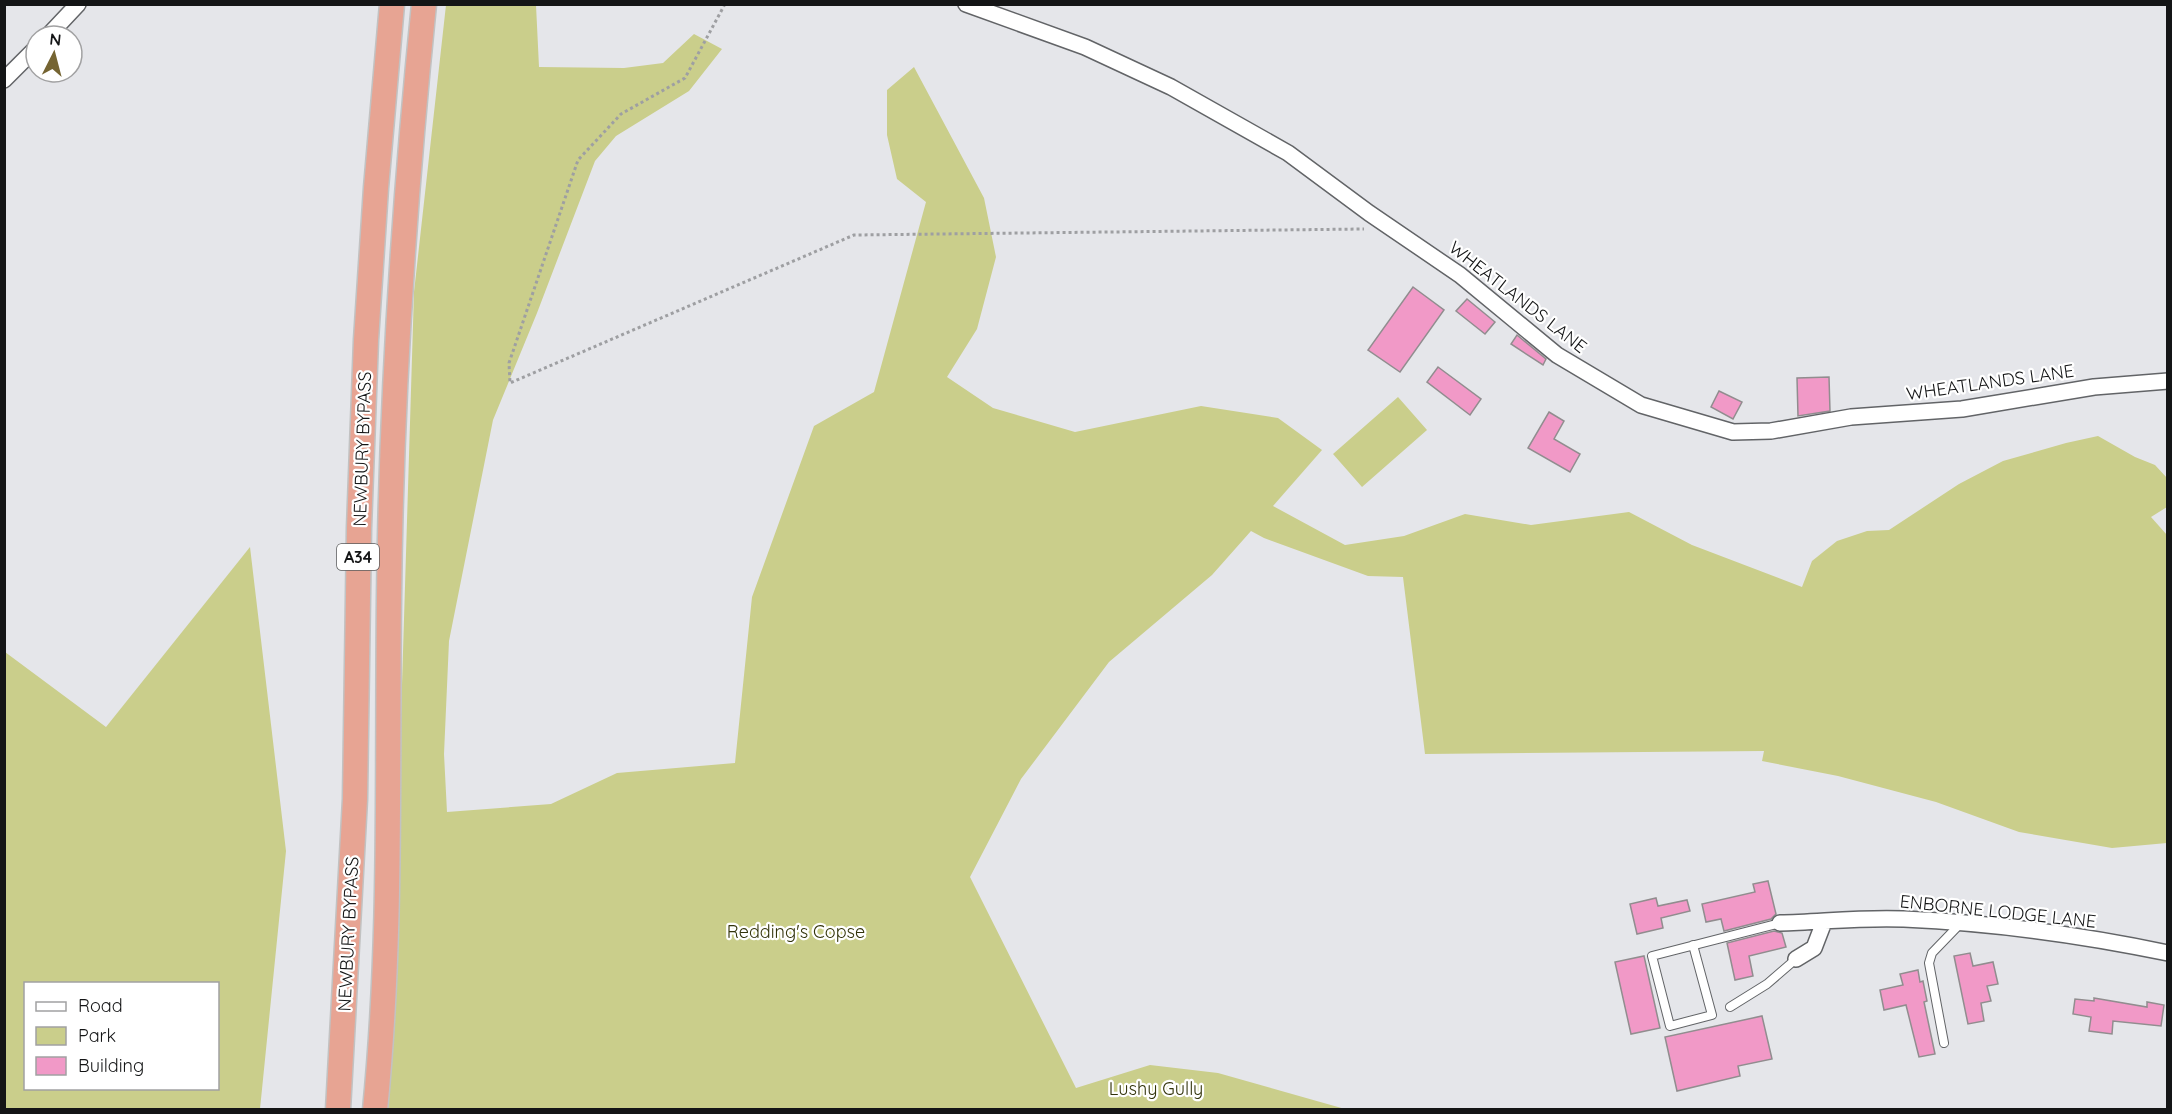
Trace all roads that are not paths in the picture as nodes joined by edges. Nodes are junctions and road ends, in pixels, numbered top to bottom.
1 (78, 4) edge
2 (392, 4) edge
3 (424, 4) edge
4 (966, 4) edge
5 (59, 24) edge
6 (24, 60) edge
7 (4, 80) edge
8 (2168, 381) edge
9 (1824, 922) junction
10 (1780, 923) joint
11 (1960, 924) junction
12 (1693, 945) junction
13 (2168, 953) edge
14 (1796, 960) joint
15 (1730, 1007) dead end
16 (1944, 1043) dead end
17 (338, 1110) edge
18 (375, 1110) edge

1 - 5 street
2 - 17 highway, NEWBURY BYPASS / A34
3 - 18 highway, NEWBURY BYPASS / A34
4 - 8 street, WHEATLANDS LANE
6 - 7 street
9 - 10 street, ENBORNE LODGE LANE
9 - 11 street, ENBORNE LODGE LANE
9 - 14 street
10 - 12 lane
11 - 13 street, ENBORNE LODGE LANE
11 - 16 lane
12 - 12 lane
14 - 15 lane

